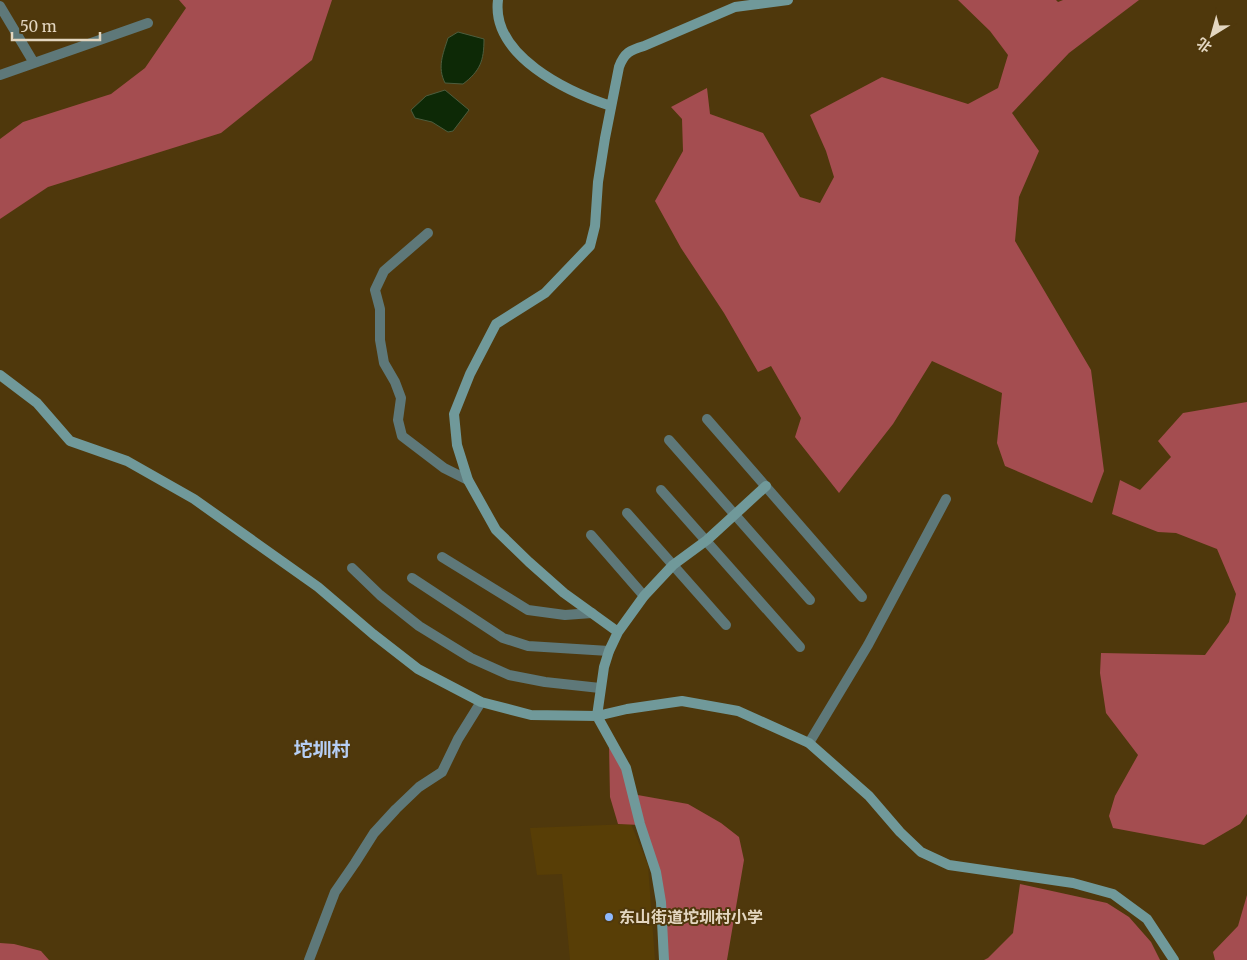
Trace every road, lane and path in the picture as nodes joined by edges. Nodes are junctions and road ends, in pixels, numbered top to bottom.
1 (498, 0) edge
2 (788, 0) edge
3 (0, 6) edge
4 (148, 23) dead end
5 (34, 63) junction
6 (0, 76) edge
7 (611, 106) junction
8 (428, 233) dead end
9 (0, 375) edge
10 (707, 418) dead end
11 (669, 440) dead end
12 (468, 480) junction
13 (766, 486) junction
14 (661, 490) dead end
15 (946, 499) dead end
16 (627, 513) dead end
17 (734, 514) junction
18 (592, 535) dead end
19 (707, 540) junction
20 (442, 557) dead end
21 (674, 565) junction
22 (352, 568) dead end
23 (412, 578) dead end
24 (644, 596) junction
25 (862, 596) dead end
26 (810, 600) dead end
27 (592, 613) junction
28 (726, 624) dead end
29 (618, 632) junction
30 (800, 647) dead end
31 (609, 651) junction
32 (600, 688) junction
33 (481, 702) junction
34 (597, 716) junction
35 (809, 743) junction
36 (309, 960) edge
37 (664, 960) edge
38 (1174, 960) edge

1 - 7 street
2 - 7 street
3 - 5 street
4 - 5 street
5 - 6 street
7 - 12 street
8 - 12 street
9 - 33 street
10 - 13 street
11 - 17 street
12 - 27 street
13 - 17 street
13 - 25 street
14 - 19 street
15 - 35 street
16 - 21 street
17 - 19 street
17 - 26 street
18 - 24 street
19 - 21 street
19 - 30 street
20 - 27 street
21 - 24 street
21 - 28 street
22 - 32 street
23 - 31 street
24 - 29 street
27 - 29 street
29 - 31 street
31 - 32 street
32 - 34 street
33 - 34 street
33 - 36 street
34 - 35 street
34 - 37 street
35 - 38 street

